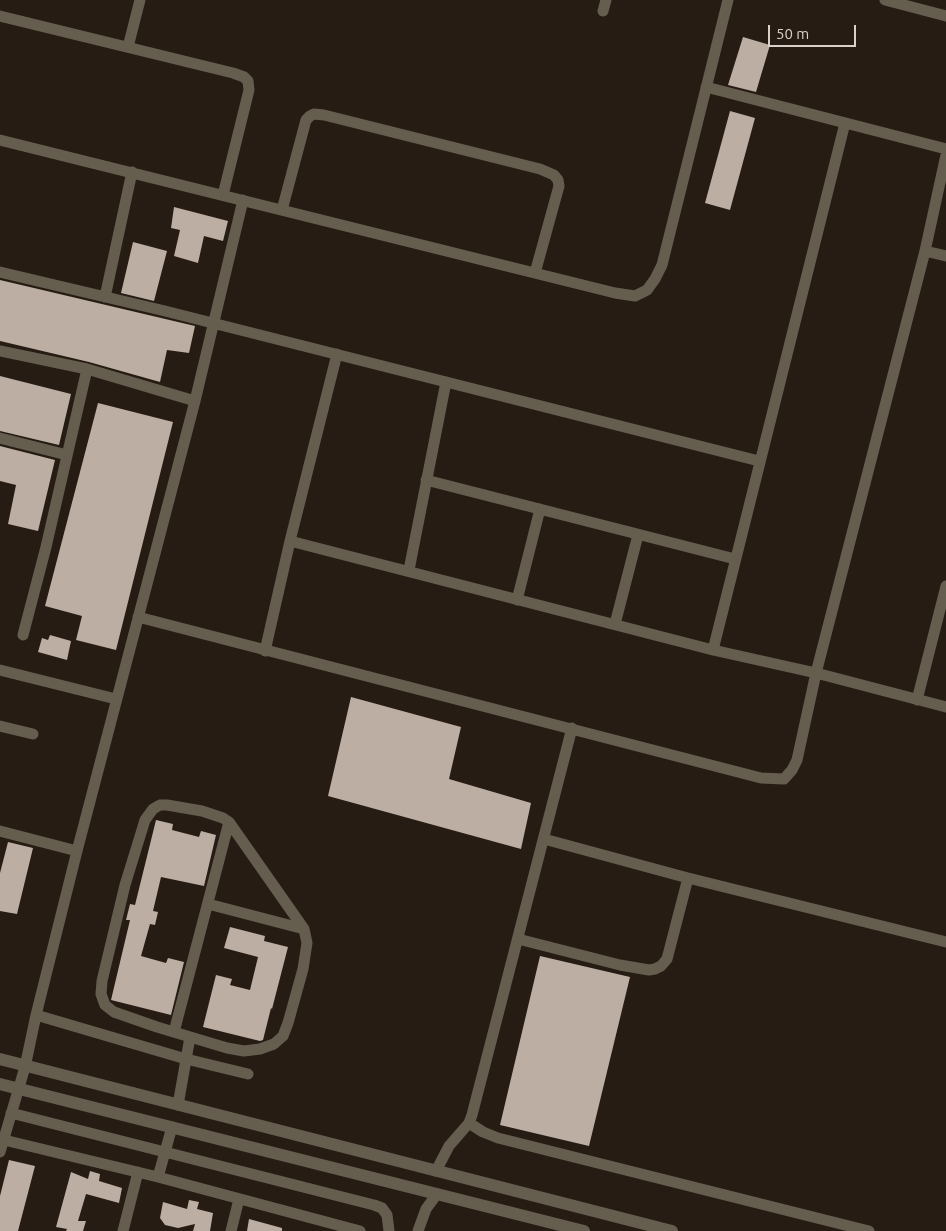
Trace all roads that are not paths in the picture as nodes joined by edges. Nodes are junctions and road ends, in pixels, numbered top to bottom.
1 (140, 0) edge
2 (728, 0) edge
3 (885, 0) edge
4 (0, 16) edge
5 (946, 16) edge
6 (128, 47) junction
7 (706, 87) junction
8 (845, 123) junction
9 (0, 140) edge
10 (946, 149) edge
11 (946, 155) edge
12 (132, 172) junction
13 (223, 195) junction
14 (243, 200) junction
15 (282, 210) junction
16 (925, 251) junction
17 (946, 256) edge
18 (0, 272) edge
19 (536, 273) junction
20 (105, 297) junction
21 (213, 324) junction
22 (0, 351) edge
23 (337, 354) junction
24 (87, 369) junction
25 (446, 382) junction
26 (195, 400) junction
27 (0, 438) edge
28 (67, 455) junction
29 (759, 461) junction
30 (426, 480) junction
31 (540, 509) junction
32 (638, 535) junction
33 (290, 541) junction
34 (736, 559) junction
35 (409, 570) junction
36 (946, 586) edge
37 (517, 600) junction
38 (944, 604) edge
39 (138, 617) junction
40 (615, 624) junction
41 (23, 635) dead end
42 (712, 650) junction
43 (265, 651) junction
44 (0, 670) edge
45 (816, 673) junction
46 (116, 700) junction
47 (917, 700) junction
48 (946, 707) edge
49 (0, 726) edge
50 (572, 728) junction
51 (32, 734) dead end
52 (229, 822) junction
53 (0, 831) edge
54 (544, 839) junction
55 (77, 851) junction
56 (688, 878) junction
57 (208, 904) junction
58 (304, 930) junction
59 (518, 940) junction
60 (946, 942) edge
61 (36, 1015) junction
62 (174, 1032) junction
63 (190, 1036) junction
64 (0, 1059) edge
65 (186, 1059) junction
66 (25, 1067) junction
67 (248, 1074) dead end
68 (0, 1084) edge
69 (18, 1088) junction
70 (178, 1105) junction
71 (11, 1113) junction
72 (469, 1123) junction
73 (172, 1126) junction
74 (4, 1140) junction
75 (0, 1152) edge
76 (166, 1153) junction
77 (436, 1171) junction
78 (138, 1172) junction
79 (158, 1177) junction
80 (437, 1194) junction
81 (239, 1199) junction
82 (123, 1231) edge
83 (231, 1231) edge
84 (360, 1231) edge
85 (389, 1231) edge
86 (418, 1231) edge
87 (584, 1231) edge
88 (672, 1231) edge
89 (869, 1231) edge

1 - 6 street
2 - 7 street
3 - 5 street
4 - 6 street
6 - 13 street
7 - 8 street
7 - 19 street
8 - 10 street
8 - 29 street
9 - 12 street
11 - 16 street
12 - 13 street
12 - 20 street
13 - 14 street
14 - 15 street
14 - 21 street
15 - 19 street
15 - 19 street
16 - 17 street
16 - 45 street
18 - 20 street
20 - 21 street
21 - 23 street
21 - 26 street
22 - 24 street
23 - 25 street
23 - 33 street
24 - 26 street
24 - 28 street
25 - 29 street
25 - 30 street
26 - 39 street
27 - 28 street
28 - 41 street
29 - 34 street
30 - 31 street
30 - 35 street
31 - 32 street
31 - 37 street
32 - 34 street
32 - 40 street
33 - 35 street
33 - 43 street
34 - 42 street
35 - 37 street
36 - 38 street
37 - 40 street
38 - 47 street
39 - 43 street
39 - 46 street
40 - 42 street
42 - 45 street
43 - 50 street
44 - 46 street
45 - 47 street
45 - 50 street
46 - 55 street
47 - 48 street
49 - 51 street
50 - 54 street
52 - 57 street
52 - 58 street
52 - 62 street
53 - 55 street
54 - 56 street
54 - 59 street
55 - 61 street
56 - 59 street
56 - 60 street
57 - 58 street
57 - 62 street
58 - 63 street
59 - 72 street
61 - 65 street
61 - 66 street
62 - 63 street
63 - 65 street
64 - 66 street
65 - 67 street
65 - 70 street
66 - 69 street
66 - 70 street
68 - 69 street
69 - 71 street
69 - 73 street
70 - 77 street
71 - 74 street
71 - 76 street
72 - 77 street
72 - 89 street
73 - 76 street
73 - 80 street
74 - 75 street
74 - 78 street
76 - 79 street
76 - 85 street
77 - 88 street
78 - 79 street
78 - 82 street
79 - 81 street
80 - 86 street
80 - 87 street
81 - 83 street
81 - 84 street

